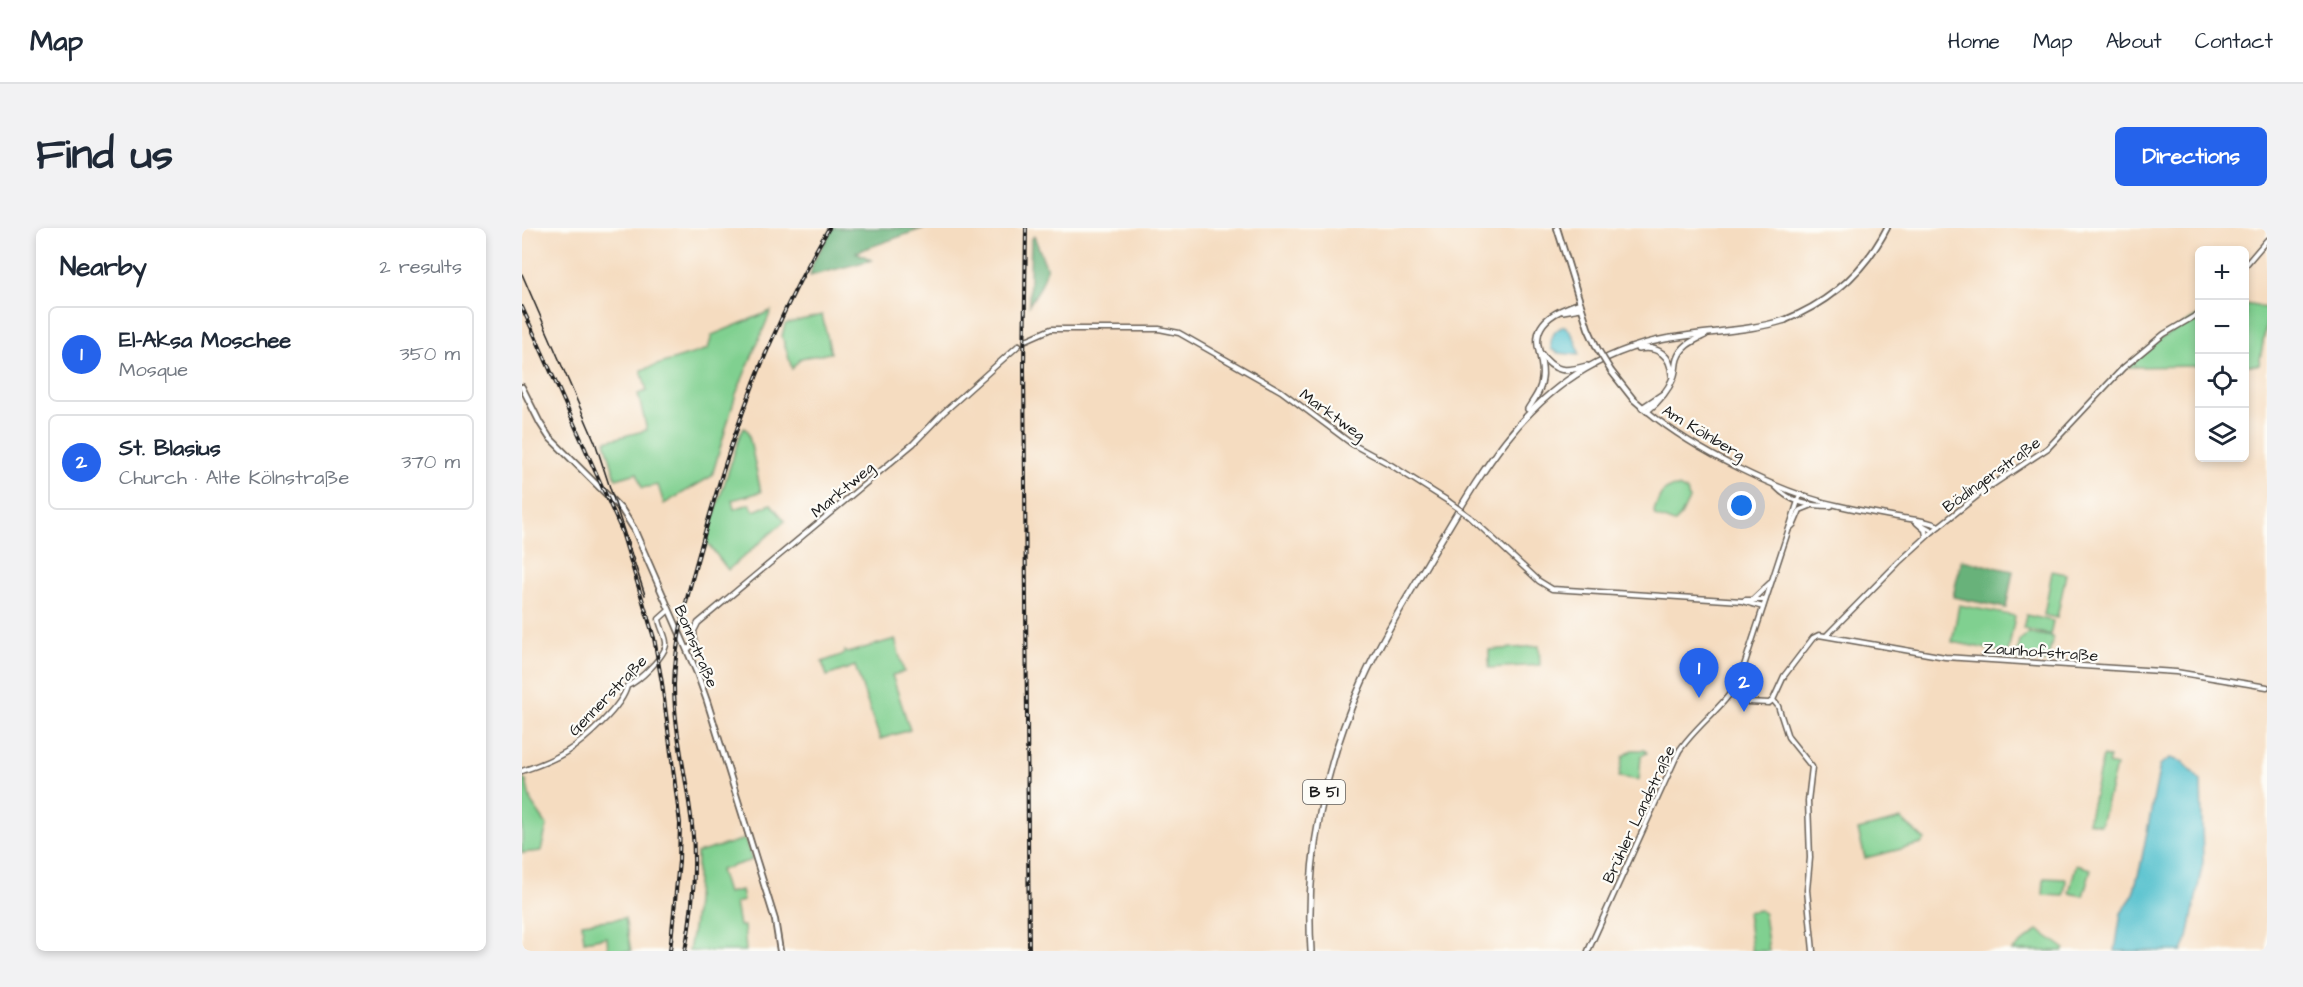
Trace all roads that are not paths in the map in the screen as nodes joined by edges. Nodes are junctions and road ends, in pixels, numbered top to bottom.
1 (1557, 228) edge
2 (1887, 228) edge
3 (2267, 240) edge
4 (2249, 261) edge
5 (1580, 305) junction
6 (2195, 315) edge
7 (1785, 320) joint
8 (1710, 333) junction
9 (1026, 340) dead end
10 (1019, 345) dead end
11 (1625, 350) junction
12 (1539, 352) junction
13 (1596, 363) junction
14 (1672, 380) junction
15 (522, 387) edge
16 (1645, 410) junction
17 (1522, 419) junction
18 (1775, 485) junction
19 (1800, 495) junction
20 (1798, 502) junction
21 (1810, 506) junction
22 (1840, 507) junction
23 (1912, 519) junction
24 (1939, 526) junction
25 (1790, 528) junction
26 (1933, 531) junction
27 (1926, 537) junction
28 (1772, 580) junction
29 (1753, 599) junction
30 (1765, 600) junction
31 (1742, 601) junction
32 (1763, 608) junction
33 (669, 611) junction
34 (1827, 635) junction
35 (686, 651) junction
36 (2267, 687) edge
37 (1731, 694) junction
38 (1773, 700) junction
39 (522, 771) edge
40 (780, 951) edge
41 (1311, 951) edge
42 (1588, 951) edge
43 (1813, 951) edge

1 - 5 main road, Am Kölnberg
2 - 7 main road, B 51
3 - 4 street
5 - 12 highway
5 - 16 main road, Am Kölnberg, bridge
6 - 24 street, Bödingerstraße
7 - 8 highway, B 51
8 - 11 highway, B 51
8 - 14 highway
9 - 31 street, Marktweg, bridge
10 - 35 street, Marktweg
11 - 13 highway, B 51
11 - 14 highway
12 - 13 highway
12 - 17 highway
13 - 17 highway, B 51
14 - 16 highway
15 - 33 main road, Bonnstraße
16 - 18 street, Am Kölnberg
17 - 41 highway, B 51
18 - 19 street, Am Kölnberg
18 - 20 street, Am Kölnberg
19 - 20 street, Brühler Landstraße
19 - 22 street, Am Kölnberg
20 - 21 street, Am Kölnberg
20 - 25 street, Brühler Landstraße
21 - 22 street, Am Kölnberg
21 - 25 street
22 - 23 street, Am Kölnberg
23 - 24 street, Am Kölnberg
23 - 26 street, Am Kölnberg
23 - 27 street
24 - 26 street, Bödingerstraße
25 - 28 street, Brühler Landstraße
26 - 27 street, Bödingerstraße
27 - 34 street, Bödingerstraße
28 - 29 street
28 - 30 street, Brühler Landstraße
29 - 30 street
29 - 31 street
30 - 32 street, Brühler Landstraße
31 - 32 street
32 - 37 street, Brühler Landstraße
33 - 35 main road, Bonnstraße
33 - 39 street, Gennerstraße
34 - 36 street, Zaunhofstraße
34 - 38 street, Zaunhofstraße
35 - 40 main road, Bonnstraße
37 - 38 street
37 - 42 street, Brühler Landstraße
38 - 43 street

